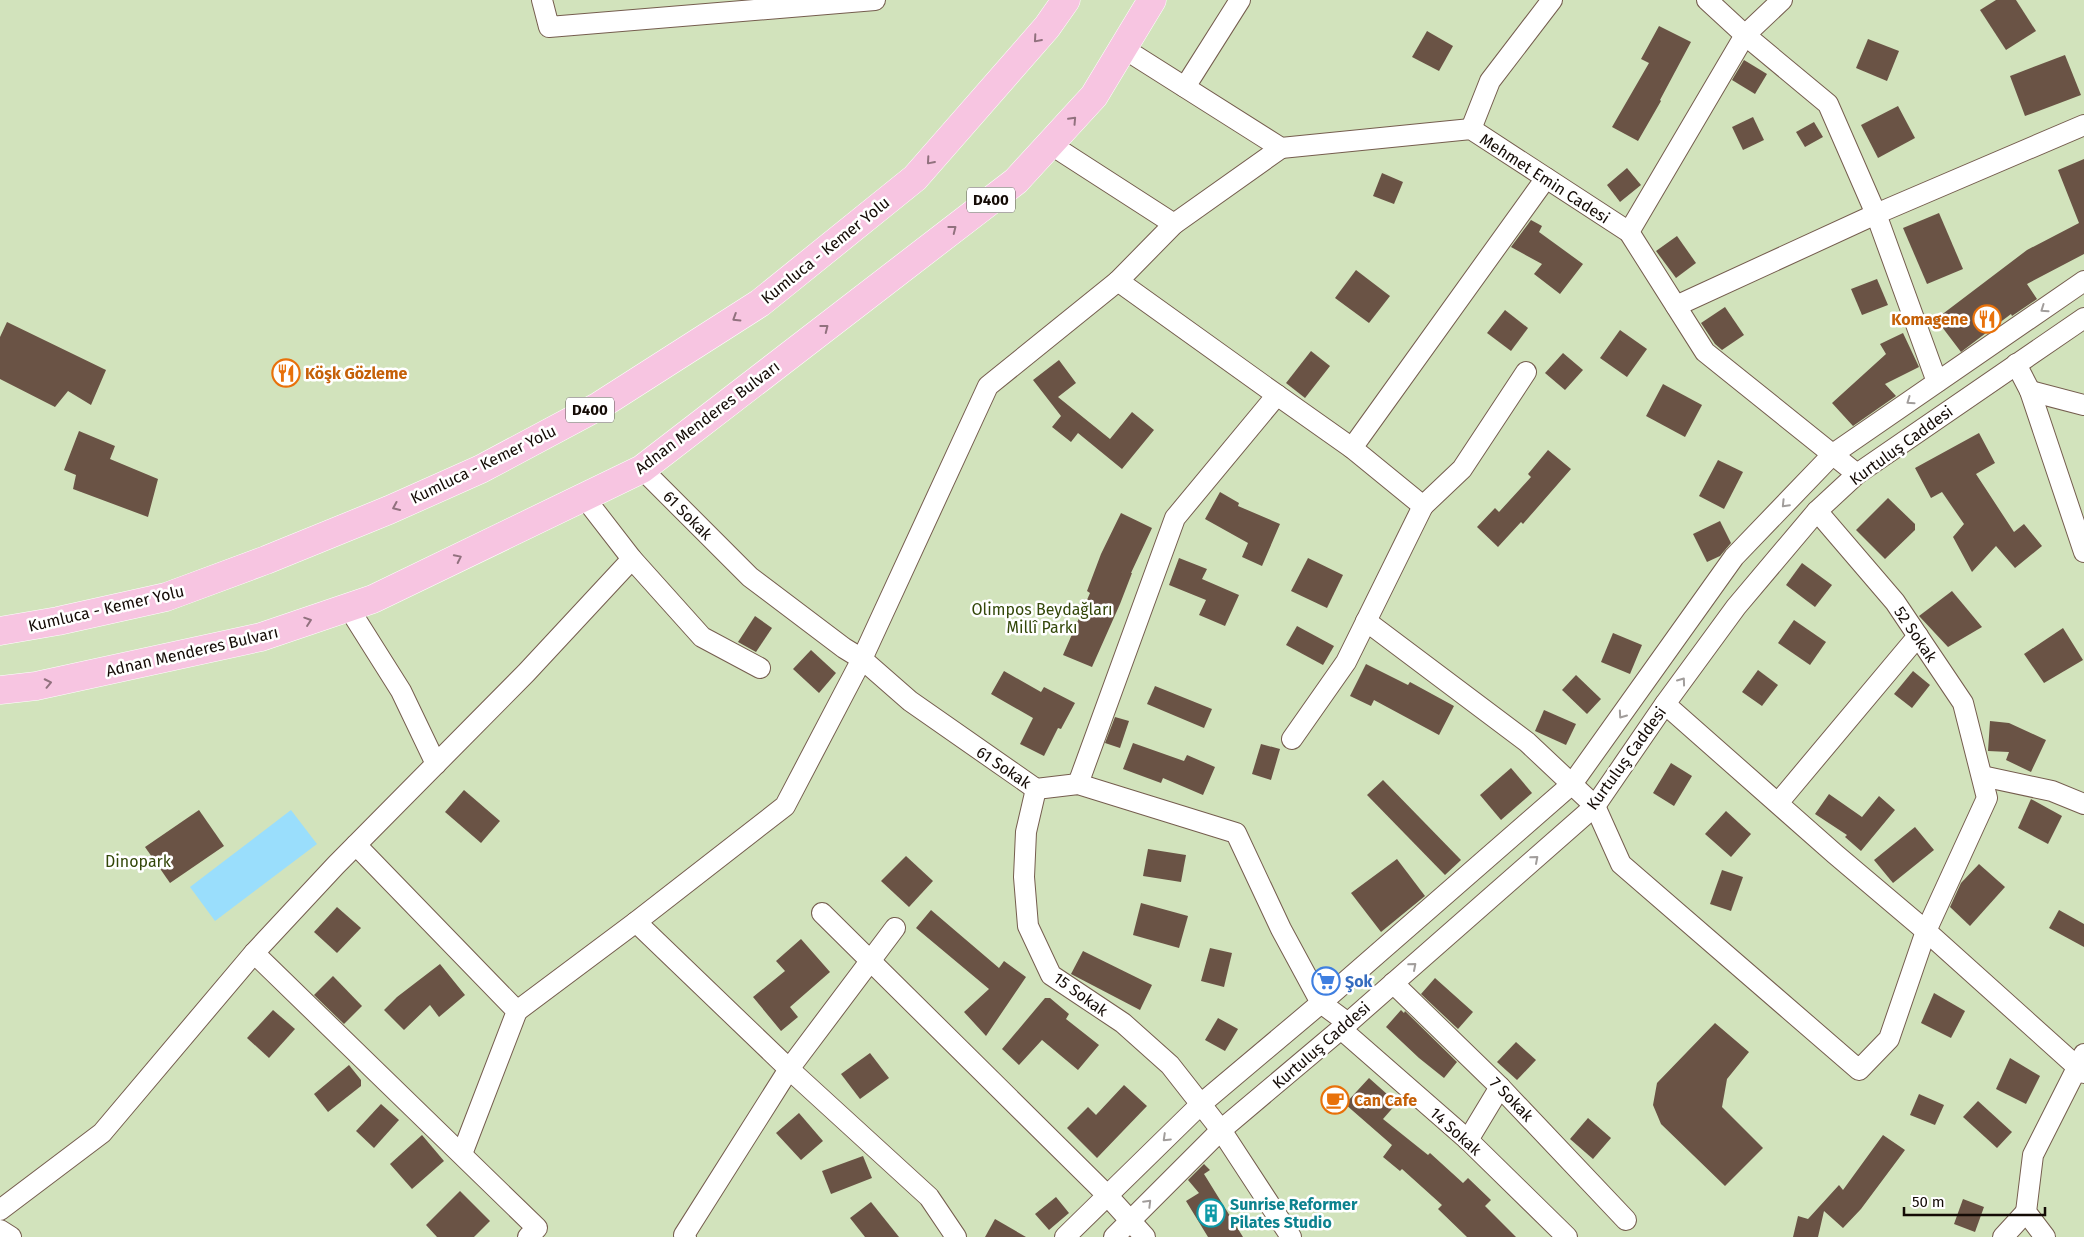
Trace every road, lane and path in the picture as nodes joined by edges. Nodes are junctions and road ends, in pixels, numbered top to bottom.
1 (542, 0) edge
2 (875, 0) edge
3 (1066, 0) edge
4 (1152, 0) edge
5 (1240, 0) edge
6 (1552, 0) edge
7 (1707, 0) edge
8 (1782, 0) edge
9 (1745, 35) junction
10 (1123, 48) junction
11 (1185, 87) junction
12 (2084, 125) edge
13 (1471, 129) junction
14 (1050, 144) junction
15 (1281, 148) junction
16 (1546, 178) junction
17 (1876, 214) junction
18 (1174, 224) junction
19 (1629, 232) junction
20 (1118, 281) junction
21 (2084, 281) edge
22 (1676, 306) junction
23 (2084, 318) edge
24 (2016, 364) junction
25 (1526, 372) dead end
26 (1937, 382) junction
27 (2030, 391) junction
28 (1277, 395) junction
29 (2084, 405) edge
30 (1352, 448) junction
31 (1833, 454) junction
32 (642, 469) junction
33 (1857, 474) junction
34 (584, 497) junction
35 (1424, 506) junction
36 (1817, 511) junction
37 (2084, 552) edge
38 (632, 559) junction
39 (348, 607) junction
40 (1366, 621) junction
41 (0, 631) edge
42 (1918, 636) junction
43 (862, 659) junction
44 (760, 668) dead end
45 (0, 690) edge
46 (1666, 704) junction
47 (1292, 739) dead end
48 (436, 764) junction
49 (1982, 776) junction
50 (1078, 784) junction
51 (1572, 784) junction
52 (1036, 789) junction
53 (1778, 803) junction
54 (2084, 804) edge
55 (1595, 806) junction
56 (356, 845) junction
57 (822, 913) dead end
58 (636, 922) junction
59 (895, 928) dead end
60 (1926, 931) junction
61 (254, 953) junction
62 (870, 961) junction
63 (1393, 983) junction
64 (1321, 1003) junction
65 (517, 1011) junction
66 (1344, 1026) junction
67 (2082, 1065) edge
68 (789, 1069) junction
69 (1500, 1087) junction
70 (1201, 1104) junction
71 (1221, 1130) junction
72 (1468, 1140) junction
73 (462, 1154) junction
74 (1107, 1195) junction
75 (0, 1210) edge
76 (2026, 1212) junction
77 (1626, 1220) dead end
78 (1130, 1221) junction
79 (0, 1230) edge
80 (684, 1236) edge
81 (11, 1237) edge
82 (528, 1237) edge
83 (956, 1237) edge
84 (1065, 1237) edge
85 (1114, 1237) edge
86 (1145, 1237) edge
87 (1291, 1237) edge
88 (1567, 1237) edge
89 (2003, 1237) edge
90 (2045, 1237) edge

1 - 2 street
3 -> 41 highway, Kumluca - Kemer Yolu / D400
4 - 10 highway, Adnan Menderes Bulvarı / D400
5 - 11 street
6 - 13 street
7 - 9 street
8 - 9 street
9 - 17 street
9 - 19 street
10 - 11 street
14 -> 10 highway, Adnan Menderes Bulvarı / D400
11 - 15 street
12 - 17 street
13 - 15 street, Mehmet Emin Cadesi
13 - 16 street, Mehmet Emin Cadesi
14 - 18 street
32 -> 14 highway, Adnan Menderes Bulvarı / D400
15 - 18 street
16 - 19 street, Mehmet Emin Cadesi
16 - 30 street
17 - 22 street
17 - 26 street
18 - 20 street
19 - 22 street, Mehmet Emin Cadesi
20 - 28 street
20 - 43 street
21 -> 26 street, Kurtuluş Caddesi
22 - 31 street, Mehmet Emin Cadesi
23 - 24 street, Kurtuluş Caddesi
24 - 27 street
24 - 33 street, Kurtuluş Caddesi
25 - 35 street
26 -> 31 street, Kurtuluş Caddesi
27 - 29 street
27 - 37 street
28 - 30 street
28 - 50 street
30 - 35 street
31 - 33 street, Mehmet Emin Cadesi
31 -> 51 street, Kurtuluş Caddesi
32 - 34 highway, Adnan Menderes Bulvarı / D400
32 - 43 street, 61 Sokak
33 - 36 street, Kurtuluş Caddesi
34 - 38 street
39 -> 34 highway, Adnan Menderes Bulvarı / D400
35 - 40 street
36 - 42 street, 52 Sokak
46 -> 36 street, Kurtuluş Caddesi
38 - 44 street
38 - 48 street
45 -> 39 highway, Adnan Menderes Bulvarı / D400
39 - 48 street
40 - 47 street
40 - 51 street
42 - 49 street, 52 Sokak
42 - 53 street
43 - 52 street, 61 Sokak
43 - 58 street
46 - 53 street
46 - 55 street, Kurtuluş Caddesi
48 - 56 street
49 - 54 street
49 - 60 street, 52 Sokak
50 - 52 street, 61 Sokak
50 - 64 street, 61 Sokak
51 - 55 street
51 - 64 street, Kurtuluş Caddesi
52 - 70 street, 15 Sokak
53 - 60 street
55 - 60 street
63 -> 55 street, Kurtuluş Caddesi
56 - 61 street
56 - 65 street
57 - 62 street
58 - 65 street
58 - 68 street
59 - 62 street
60 - 67 street
61 - 73 street
61 - 75 street
62 - 68 street
62 - 74 street
63 - 66 street, Kurtuluş Caddesi
63 - 69 street, 7 Sokak
64 - 66 street, 61 Sokak
64 - 70 street, Kurtuluş Caddesi
65 - 73 street
66 - 71 street, Kurtuluş Caddesi
66 - 72 street, 14 Sokak
67 - 76 street
68 - 80 street
68 - 83 street
69 - 72 street
69 - 77 street, 7 Sokak
70 - 71 street, 15 Sokak
70 -> 74 street, Kurtuluş Caddesi
78 -> 71 street, Kurtuluş Caddesi
71 - 87 street, 15 Sokak
72 - 88 street, 14 Sokak
73 - 82 street
74 - 78 street
74 - 84 street, Kurtuluş Caddesi
76 - 89 street
76 - 90 street
78 - 85 street, Kurtuluş Caddesi
78 - 86 street
79 - 81 street

